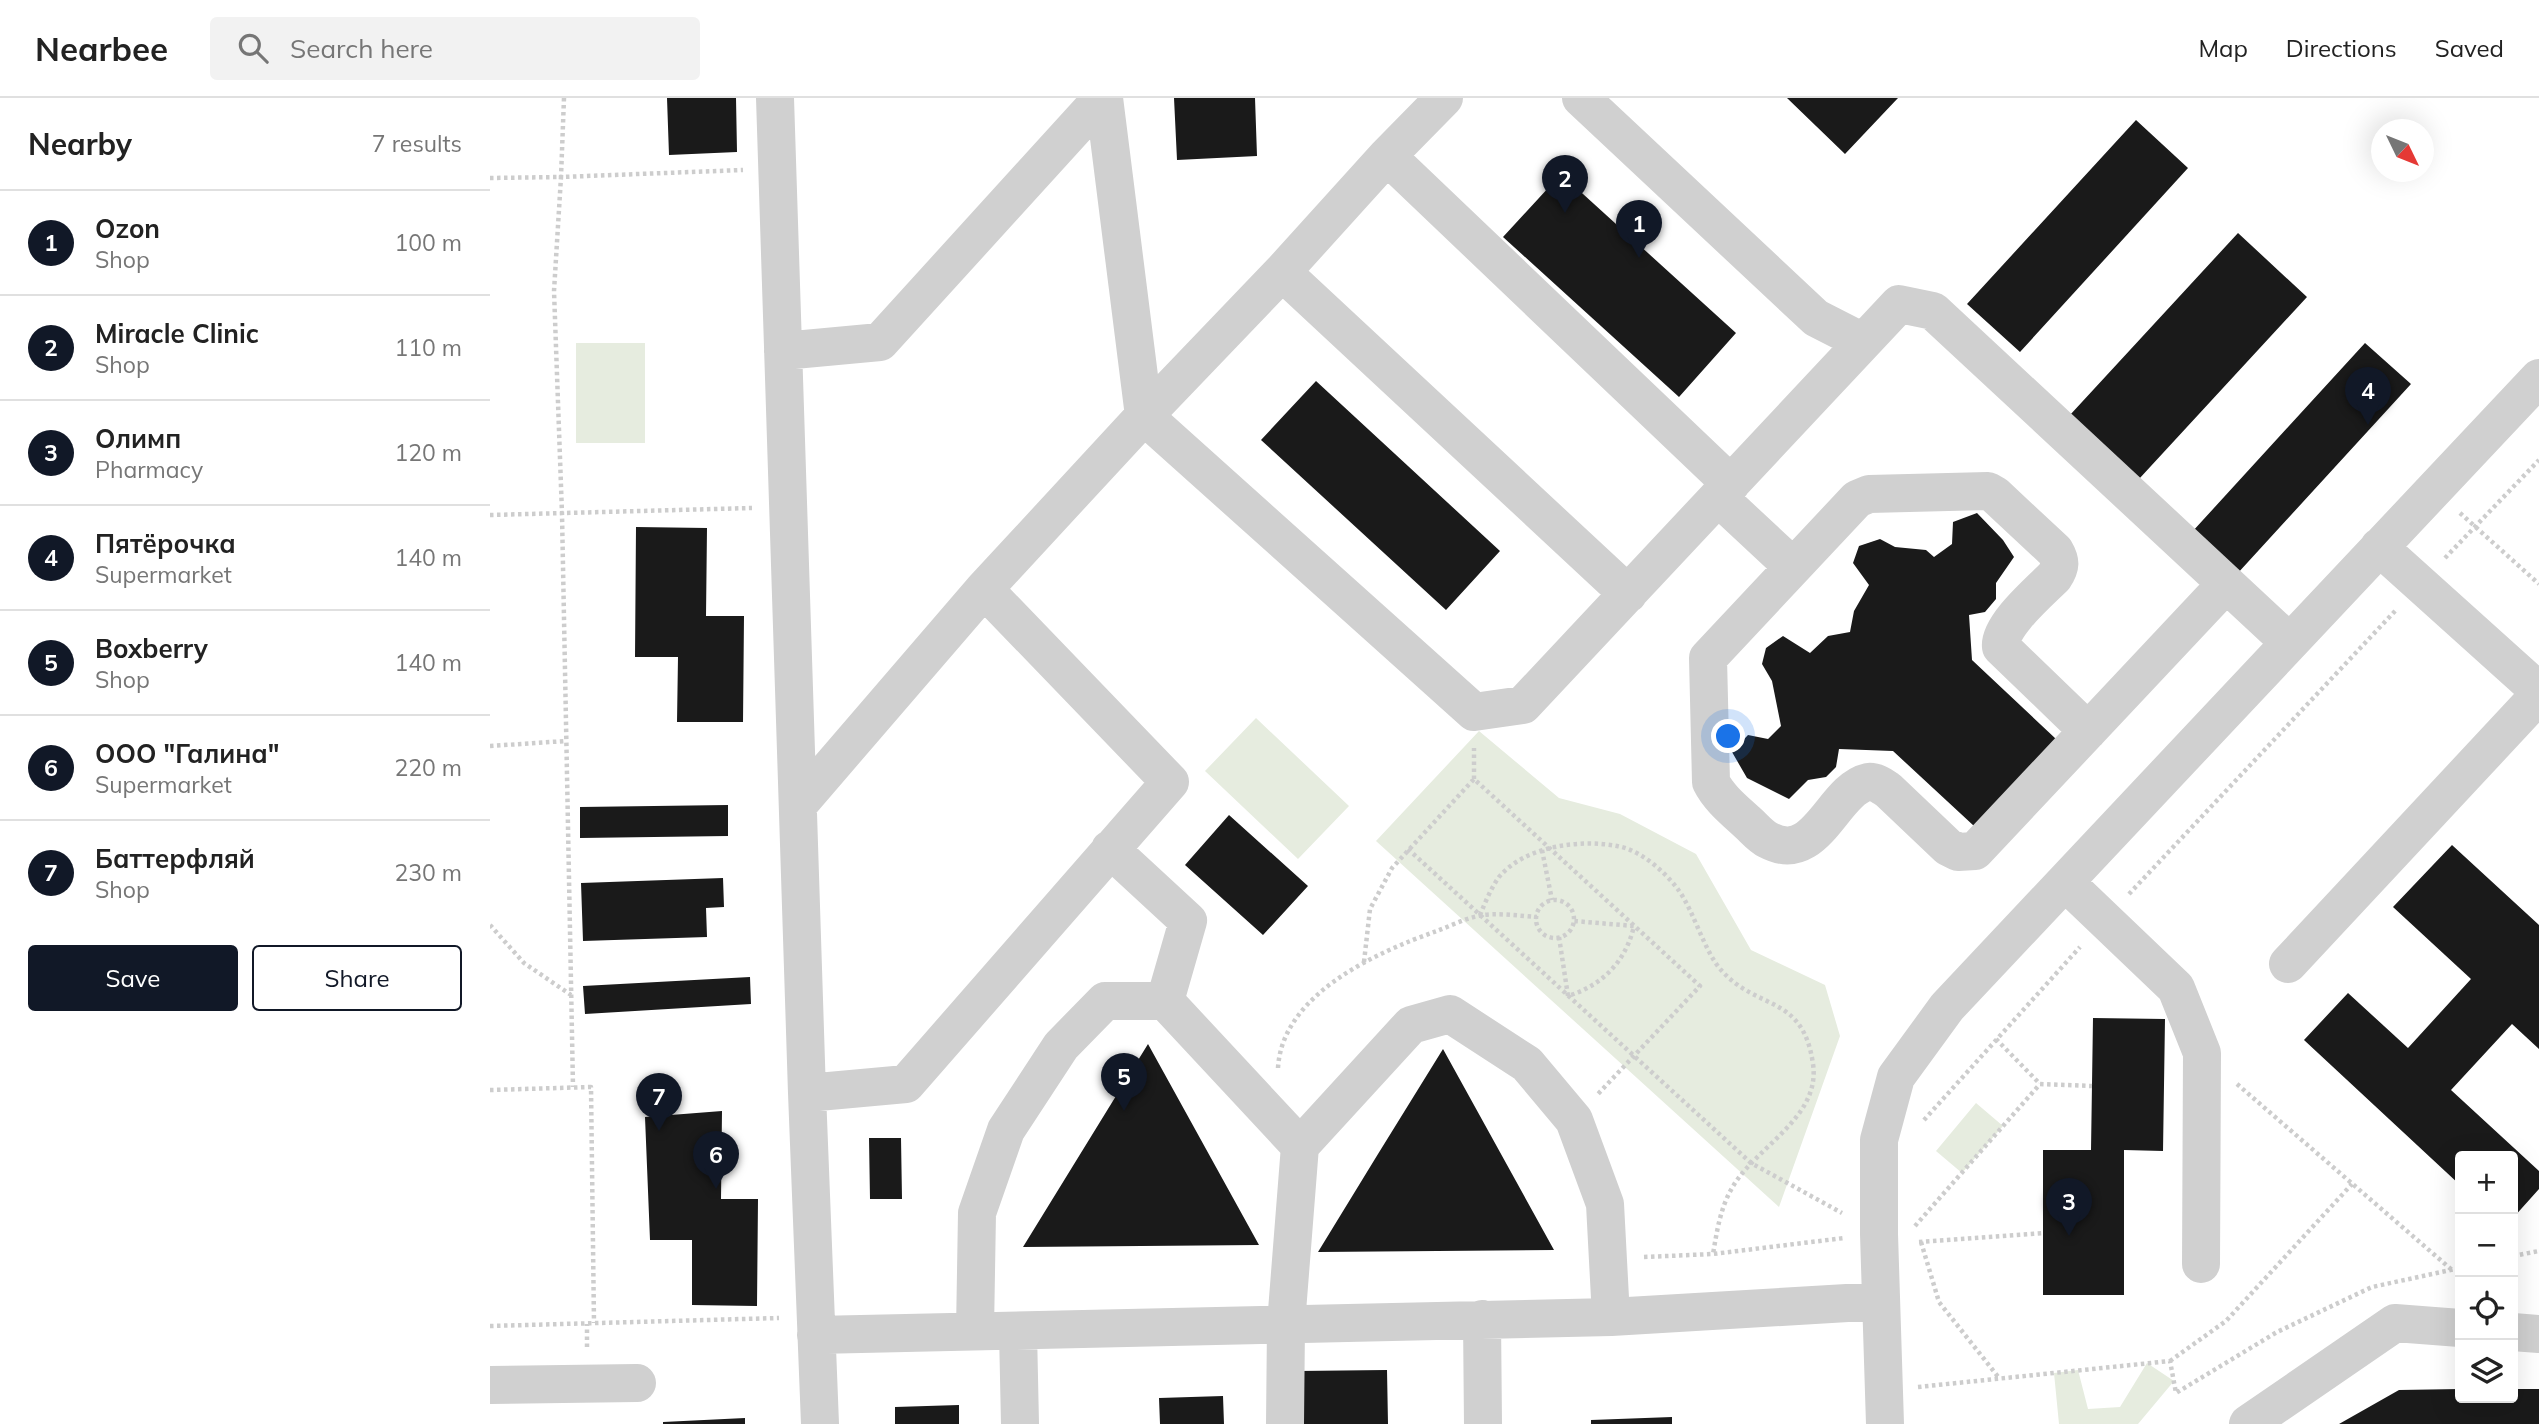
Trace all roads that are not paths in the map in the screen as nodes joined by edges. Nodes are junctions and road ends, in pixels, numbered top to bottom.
1 (775, 98) edge
2 (1103, 98) edge
3 (1444, 98) edge
4 (1581, 98) edge
5 (1387, 156) junction
6 (1282, 272) junction
7 (1863, 342) junction
8 (783, 351) junction
9 (2539, 378) edge
10 (1143, 416) junction
11 (1725, 491) junction
12 (2379, 547) junction
13 (1792, 566) junction
14 (2226, 583) junction
15 (984, 589) junction
16 (1628, 594) junction
17 (2289, 642) junction
18 (2539, 693) edge
19 (2088, 731) junction
20 (798, 806) junction
21 (1110, 849) junction
22 (2065, 882) junction
23 (2288, 964) dead end
24 (1166, 1001) junction
25 (807, 1093) junction
26 (1287, 1133) junction
27 (2201, 1265) dead end
28 (1881, 1301) junction
29 (1611, 1317) junction
30 (1482, 1320) junction
31 (1286, 1324) junction
32 (816, 1326) junction
33 (2455, 1328) edge
34 (975, 1331) junction
35 (1018, 1331) junction
36 (2518, 1332) edge
37 (2539, 1334) edge
38 (637, 1383) dead end
39 (490, 1385) edge
40 (820, 1424) edge
41 (1020, 1424) edge
42 (1285, 1424) edge
43 (1483, 1424) edge
44 (1885, 1424) edge
45 (2248, 1424) edge

1 - 8 street
2 - 8 street
2 - 10 street
3 - 5 street
4 - 7 street
5 - 6 street
5 - 11 street
6 - 10 street
6 - 16 street
7 - 11 street
7 - 14 street
8 - 20 street
9 - 12 street
10 - 15 street
10 - 16 street
11 - 13 street
11 - 16 street
12 - 17 street
12 - 18 street
13 - 19 street
13 - 19 street
14 - 17 street
14 - 19 street
15 - 20 street
15 - 21 street
17 - 22 street
18 - 23 street
20 - 25 street
21 - 24 street
21 - 25 street
22 - 27 street
22 - 28 street
24 - 26 street
24 - 34 street
25 - 32 street
26 - 29 street
26 - 31 street
28 - 29 street
28 - 44 street
29 - 30 street
30 - 31 street
30 - 43 street
31 - 35 street
31 - 42 street
32 - 34 street
32 - 40 street
33 - 45 street
34 - 35 street
35 - 41 street
36 - 37 street
38 - 39 street

